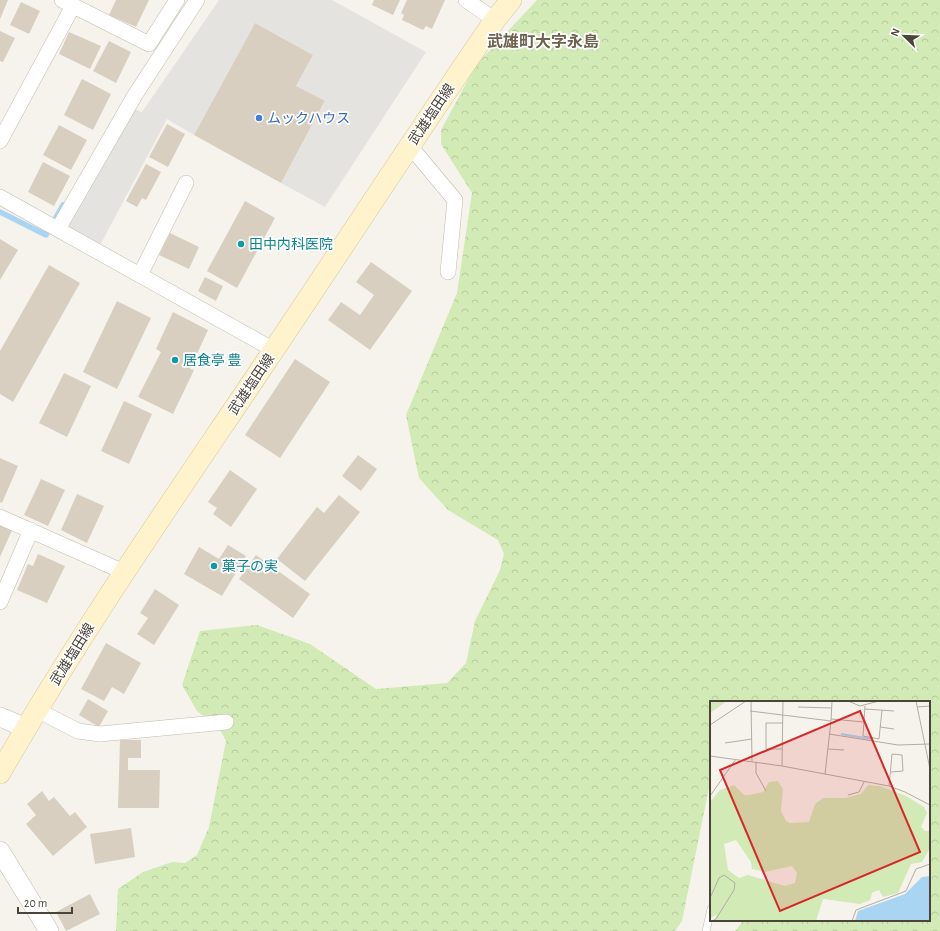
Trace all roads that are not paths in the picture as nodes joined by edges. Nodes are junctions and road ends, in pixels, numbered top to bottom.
1 (177, 0) edge
2 (197, 0) edge
3 (466, 0) edge
4 (511, 0) edge
5 (68, 3) edge
6 (496, 20) junction
7 (0, 141) edge
8 (409, 146) junction
9 (186, 184) dead end
10 (0, 197) edge
11 (58, 230) junction
12 (448, 272) dead end
13 (140, 275) junction
14 (274, 350) junction
15 (0, 517) edge
16 (31, 530) junction
17 (124, 572) junction
18 (0, 602) edge
19 (37, 710) junction
20 (0, 717) edge
21 (226, 722) dead end
22 (26, 728) junction
23 (0, 773) edge
24 (0, 851) edge
25 (710, 913) edge
26 (49, 931) edge
27 (706, 931) edge

1 - 5 street
2 - 11 street
3 - 6 street
4 - 6 main road, 武雄塩田線
5 - 7 street
6 - 8 main road, 武雄塩田線
8 - 12 street
8 - 14 main road, 武雄塩田線
9 - 13 street
10 - 11 street
11 - 13 street
13 - 14 street
14 - 17 main road, 武雄塩田線
15 - 16 street
16 - 17 street
16 - 18 street
17 - 19 main road, 武雄塩田線
19 - 21 street
19 - 22 main road, 武雄塩田線
20 - 22 street
22 - 23 main road, 武雄塩田線
24 - 26 street
25 - 27 lane

